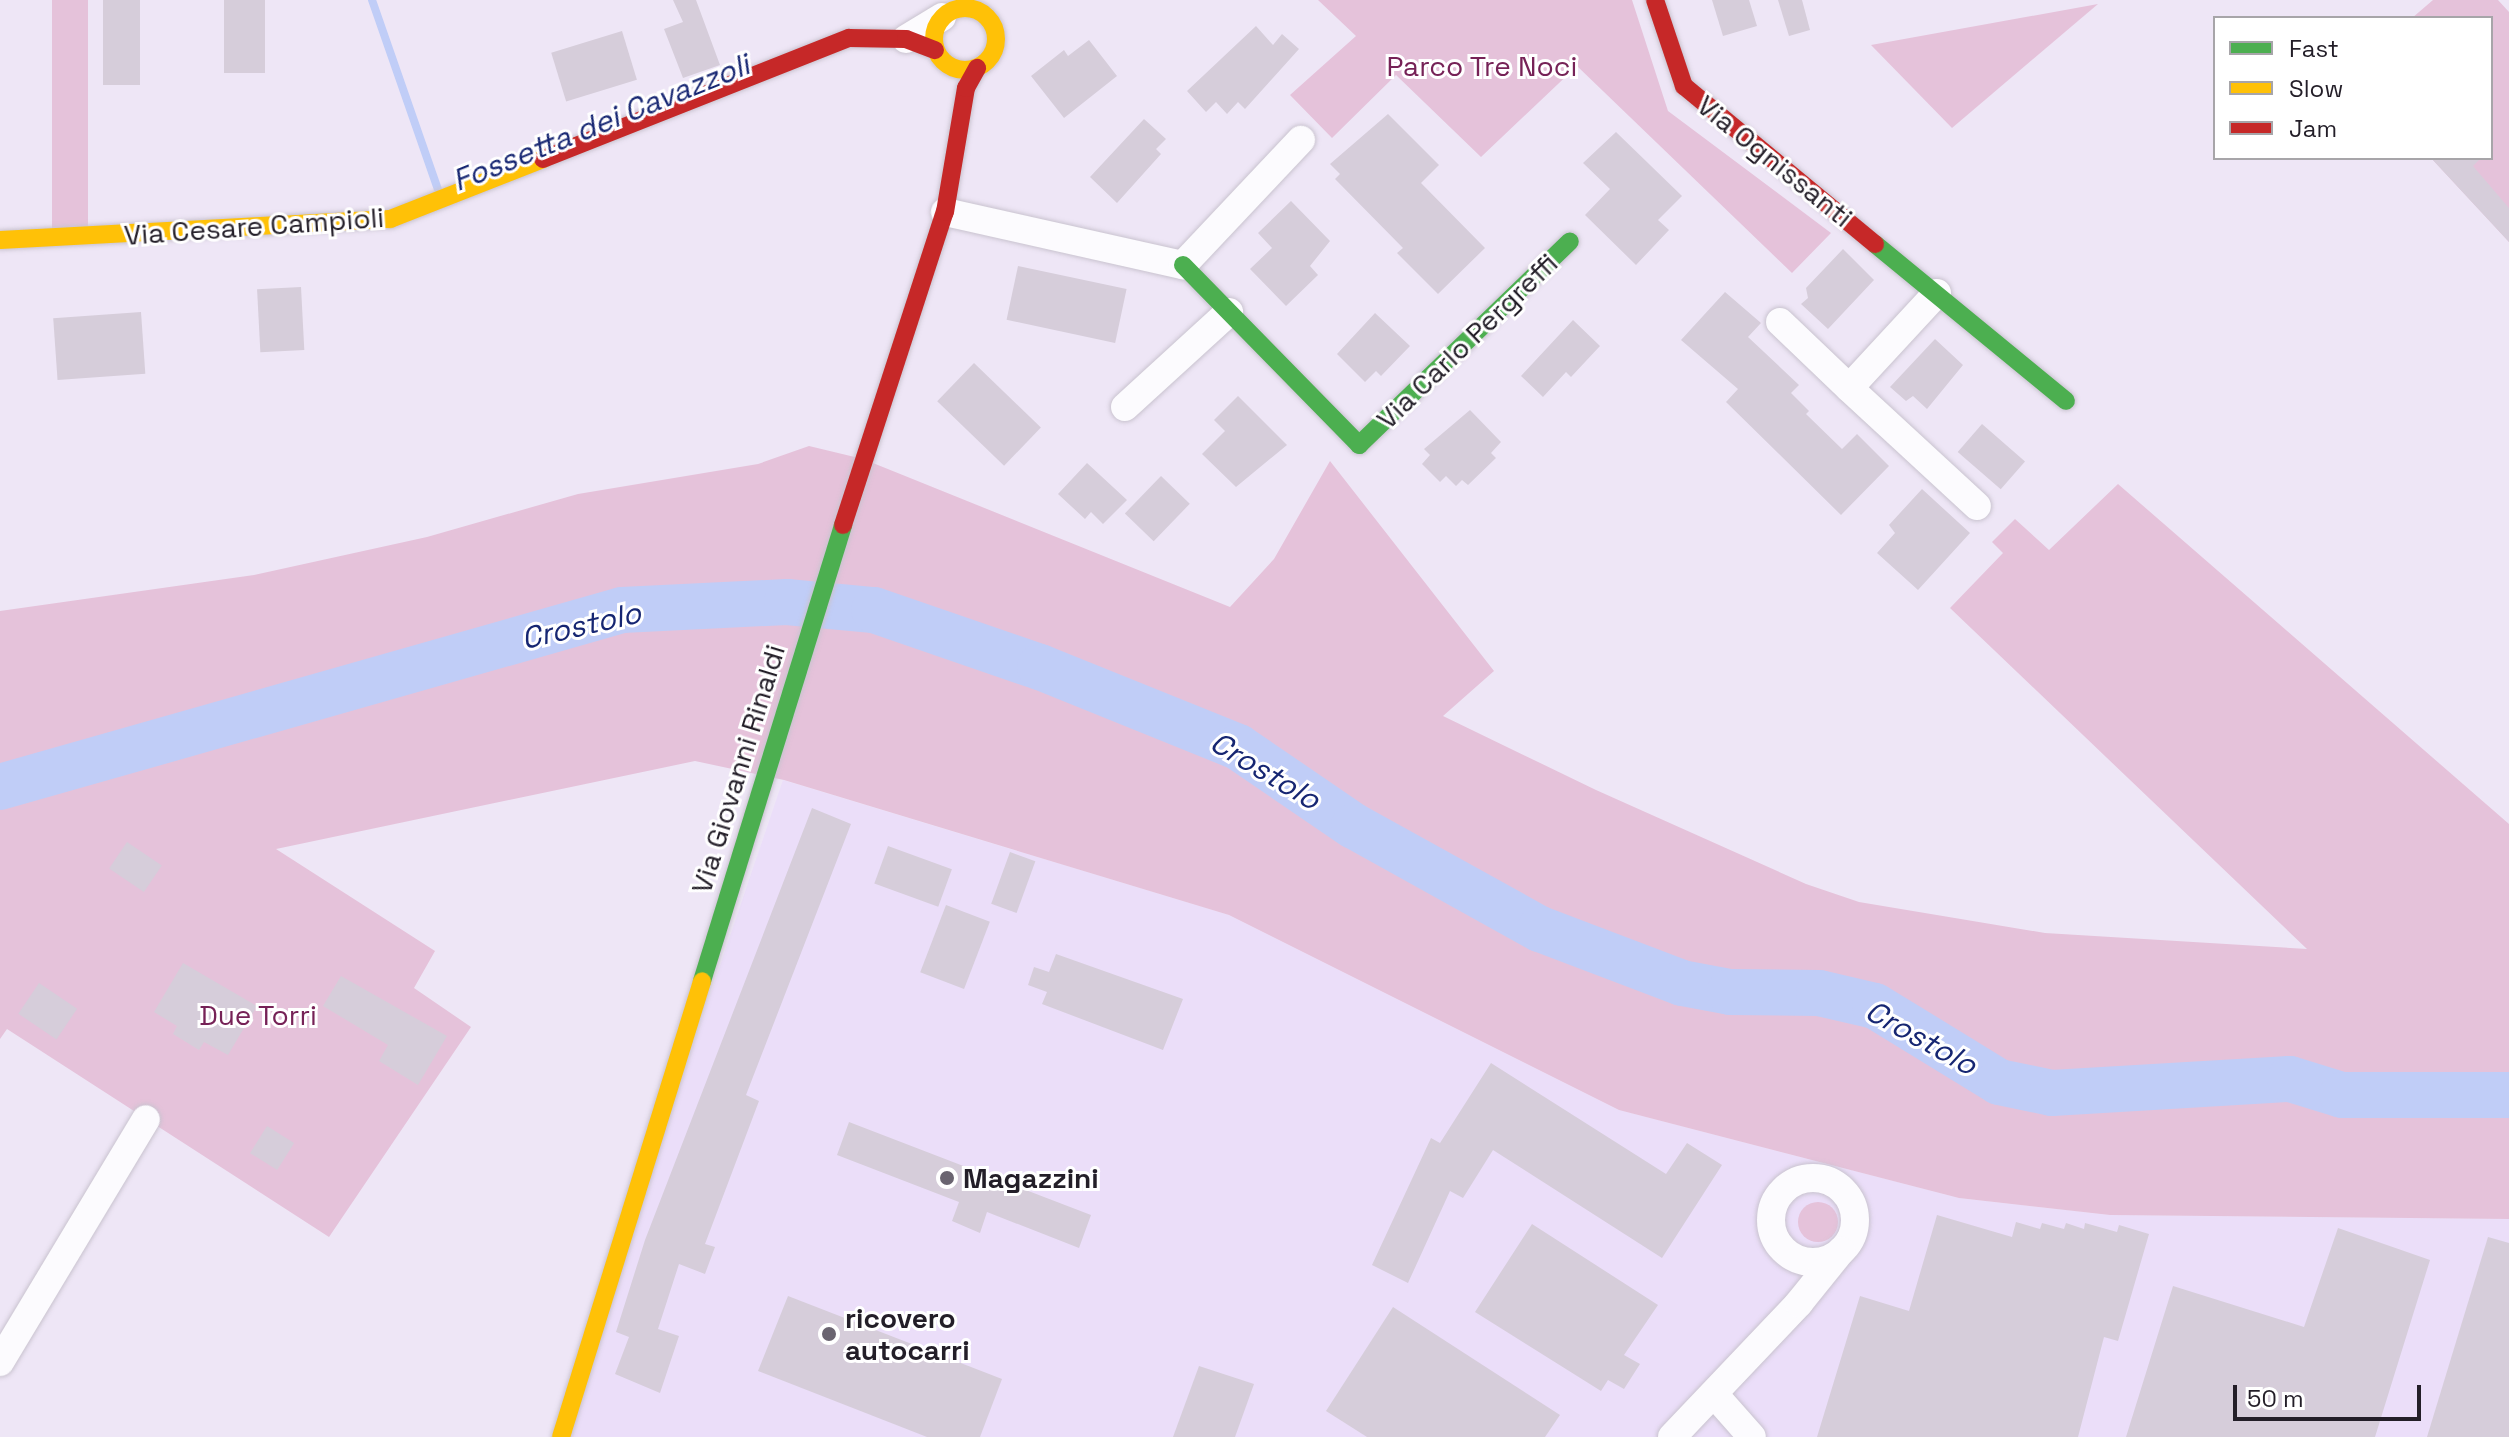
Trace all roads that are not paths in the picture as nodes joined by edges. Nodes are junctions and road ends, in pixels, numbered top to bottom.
1 (1005, 0) edge
2 (1655, 0) edge
3 (959, 8) edge
4 (995, 28) junction
5 (906, 39) junction
6 (937, 54) junction
7 (977, 68) junction
8 (960, 117) junction
9 (1301, 140) dead end
10 (945, 212) junction
11 (0, 240) edge
12 (1570, 241) dead end
13 (1183, 265) junction
14 (1937, 293) junction
15 (1229, 312) junction
16 (1780, 322) dead end
17 (1849, 388) junction
18 (2066, 401) dead end
19 (1125, 407) dead end
20 (1977, 506) dead end
21 (146, 1119) dead end
22 (1847, 1245) junction
23 (1789, 1254) junction
24 (1799, 1303) junction
25 (0, 1362) edge
26 (1714, 1394) junction
27 (561, 1437) edge
28 (1672, 1437) edge
29 (1752, 1437) edge

1 - 4 street
2 - 14 street, Via Ognissanti
3 - 4 street
3 - 5 street
3 - 6 street
4 - 7 street
5 - 6 street, Via Cesare Campioli
5 - 11 street, Via Cesare Campioli
6 - 7 street
6 - 8 street
7 - 8 street
8 - 10 street, Via Giovanni Rinaldi
9 - 13 street
10 - 13 street
10 - 27 street, Via Giovanni Rinaldi
12 - 15 street, Via Carlo Pergreffi
13 - 15 street, Via Carlo Pergreffi
14 - 17 street
14 - 18 street, Via Ognissanti
15 - 19 street
16 - 17 street
17 - 20 street
21 - 25 street
22 - 23 street
22 - 23 street
22 - 24 street
23 - 24 street
24 - 26 street
26 - 28 street
26 - 29 street

